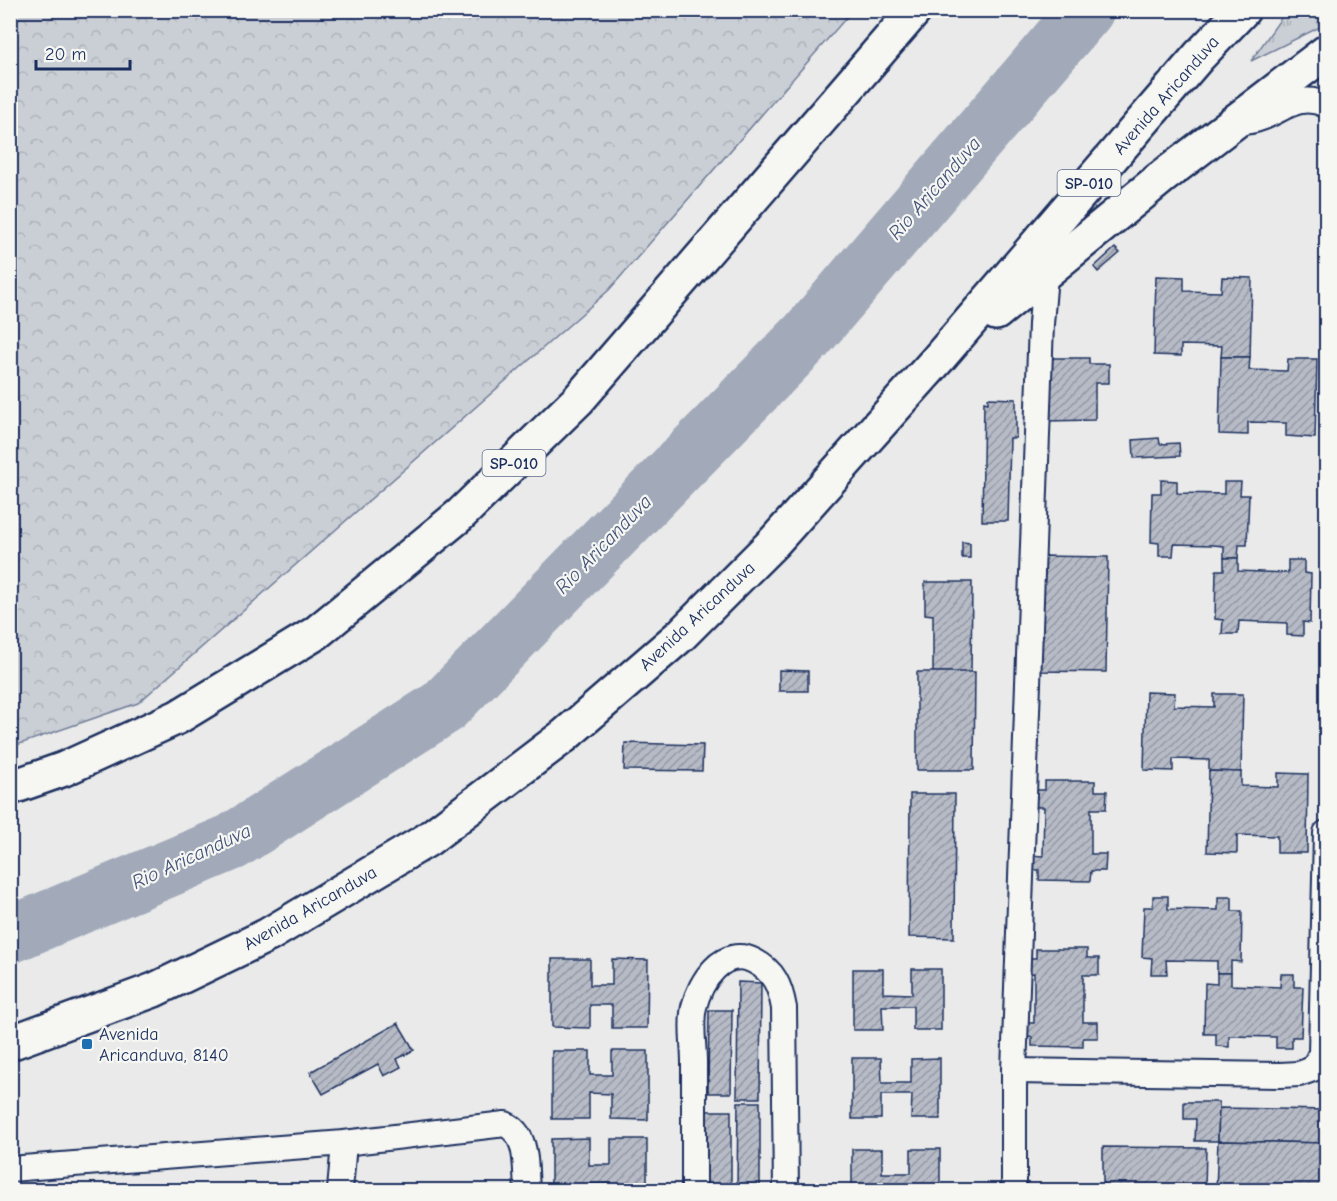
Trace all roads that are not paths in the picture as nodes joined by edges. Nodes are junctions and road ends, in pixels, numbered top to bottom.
1 (915, 10) edge
2 (1243, 10) edge
3 (1326, 52) edge
4 (1326, 105) edge
5 (1236, 121) junction
6 (1045, 275) junction
7 (938, 359) junction
8 (10, 788) edge
9 (1326, 833) edge
10 (10, 1043) edge
11 (1014, 1071) junction
12 (344, 1143) junction
13 (10, 1169) edge
14 (340, 1191) edge
15 (527, 1191) edge
16 (694, 1191) edge
17 (786, 1191) edge
18 (1014, 1191) edge

1 - 8 highway, SP-010
2 - 7 highway, Avenida Aricanduva / SP-010
3 - 5 highway
4 - 5 street
5 - 6 highway
6 - 7 highway
6 - 11 street
7 - 10 highway, Avenida Aricanduva / SP-010
9 - 11 street
11 - 18 street
12 - 13 street
12 - 14 street
12 - 15 street
16 - 17 street

